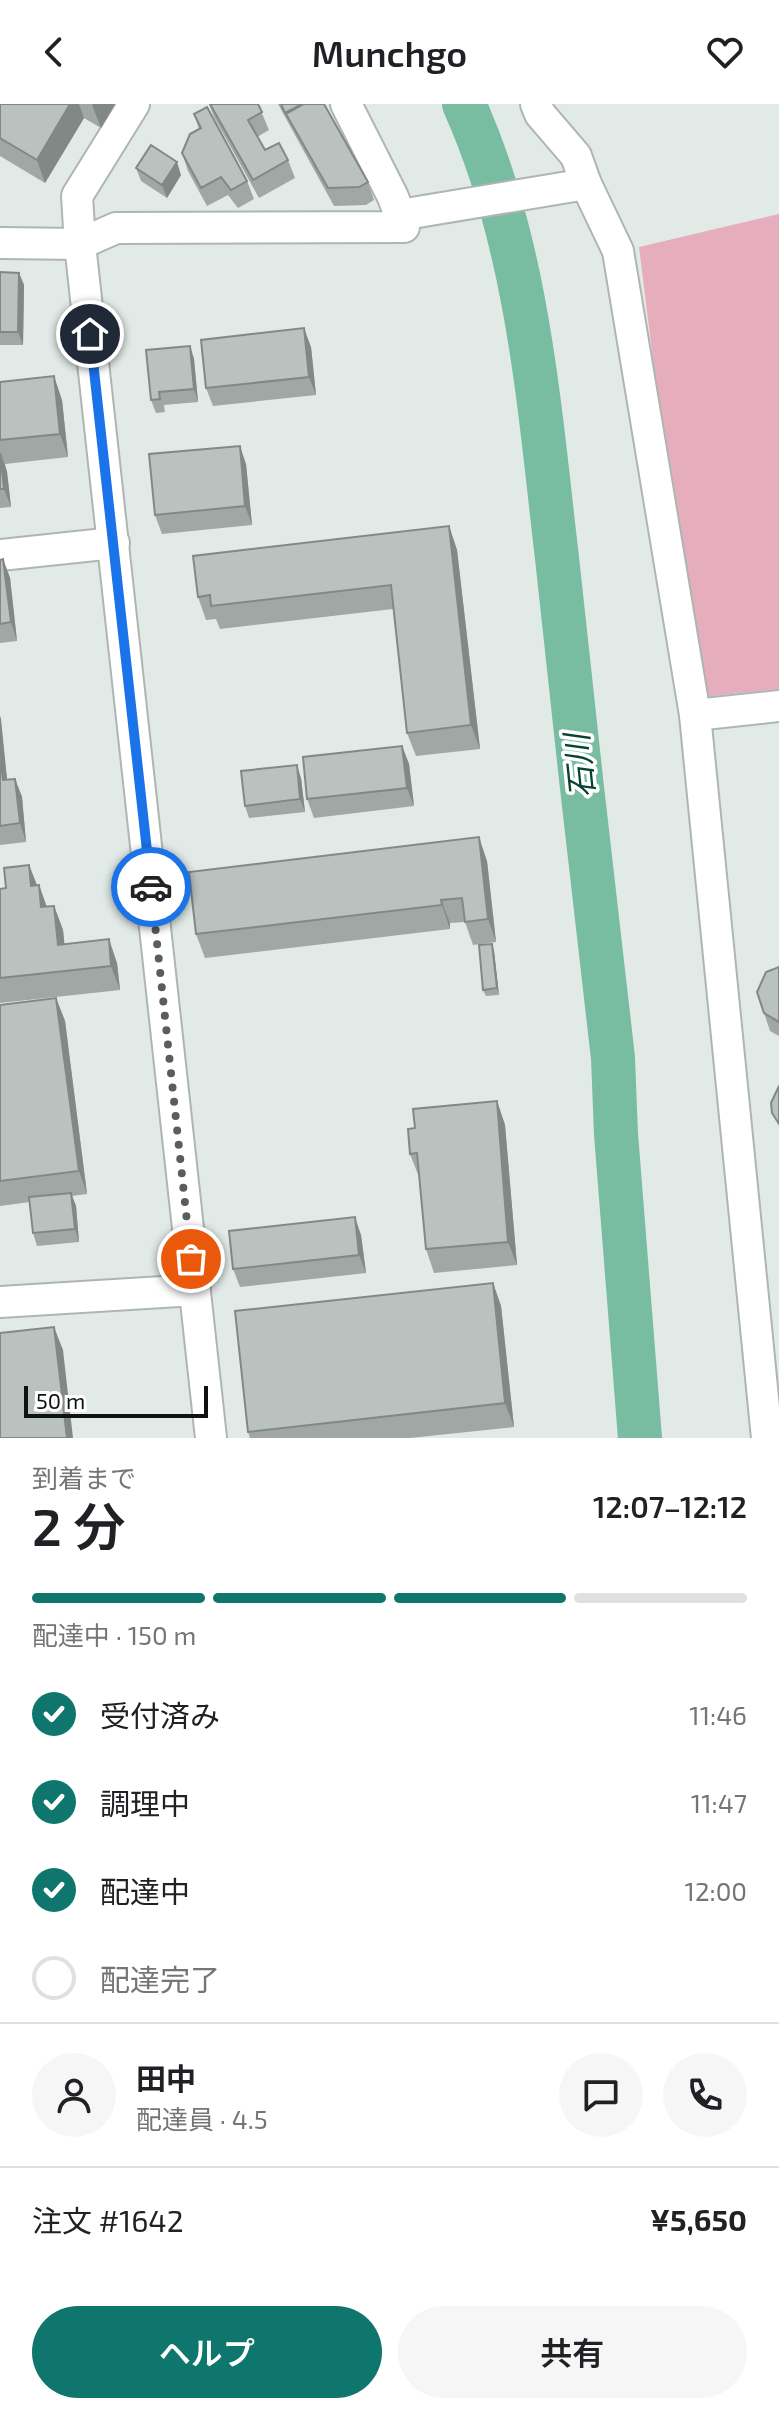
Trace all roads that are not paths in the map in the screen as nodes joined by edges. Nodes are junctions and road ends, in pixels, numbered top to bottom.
1 (134, 104) edge
2 (346, 104) edge
3 (536, 104) edge
4 (586, 184) junction
5 (400, 215) junction
6 (0, 243) edge
7 (80, 244) junction
8 (114, 543) junction
9 (0, 555) edge
10 (779, 706) edge
11 (695, 715) junction
12 (195, 1290) junction
13 (0, 1302) edge
14 (770, 1365) edge
15 (211, 1438) edge
16 (767, 1438) edge

1 - 7 street
2 - 5 street
3 - 4 street
4 - 5 street
4 - 11 street
5 - 7 street
6 - 7 street
7 - 8 street
8 - 9 street
8 - 12 street
10 - 11 street
11 - 14 street
12 - 13 street
12 - 15 street
14 - 16 street

